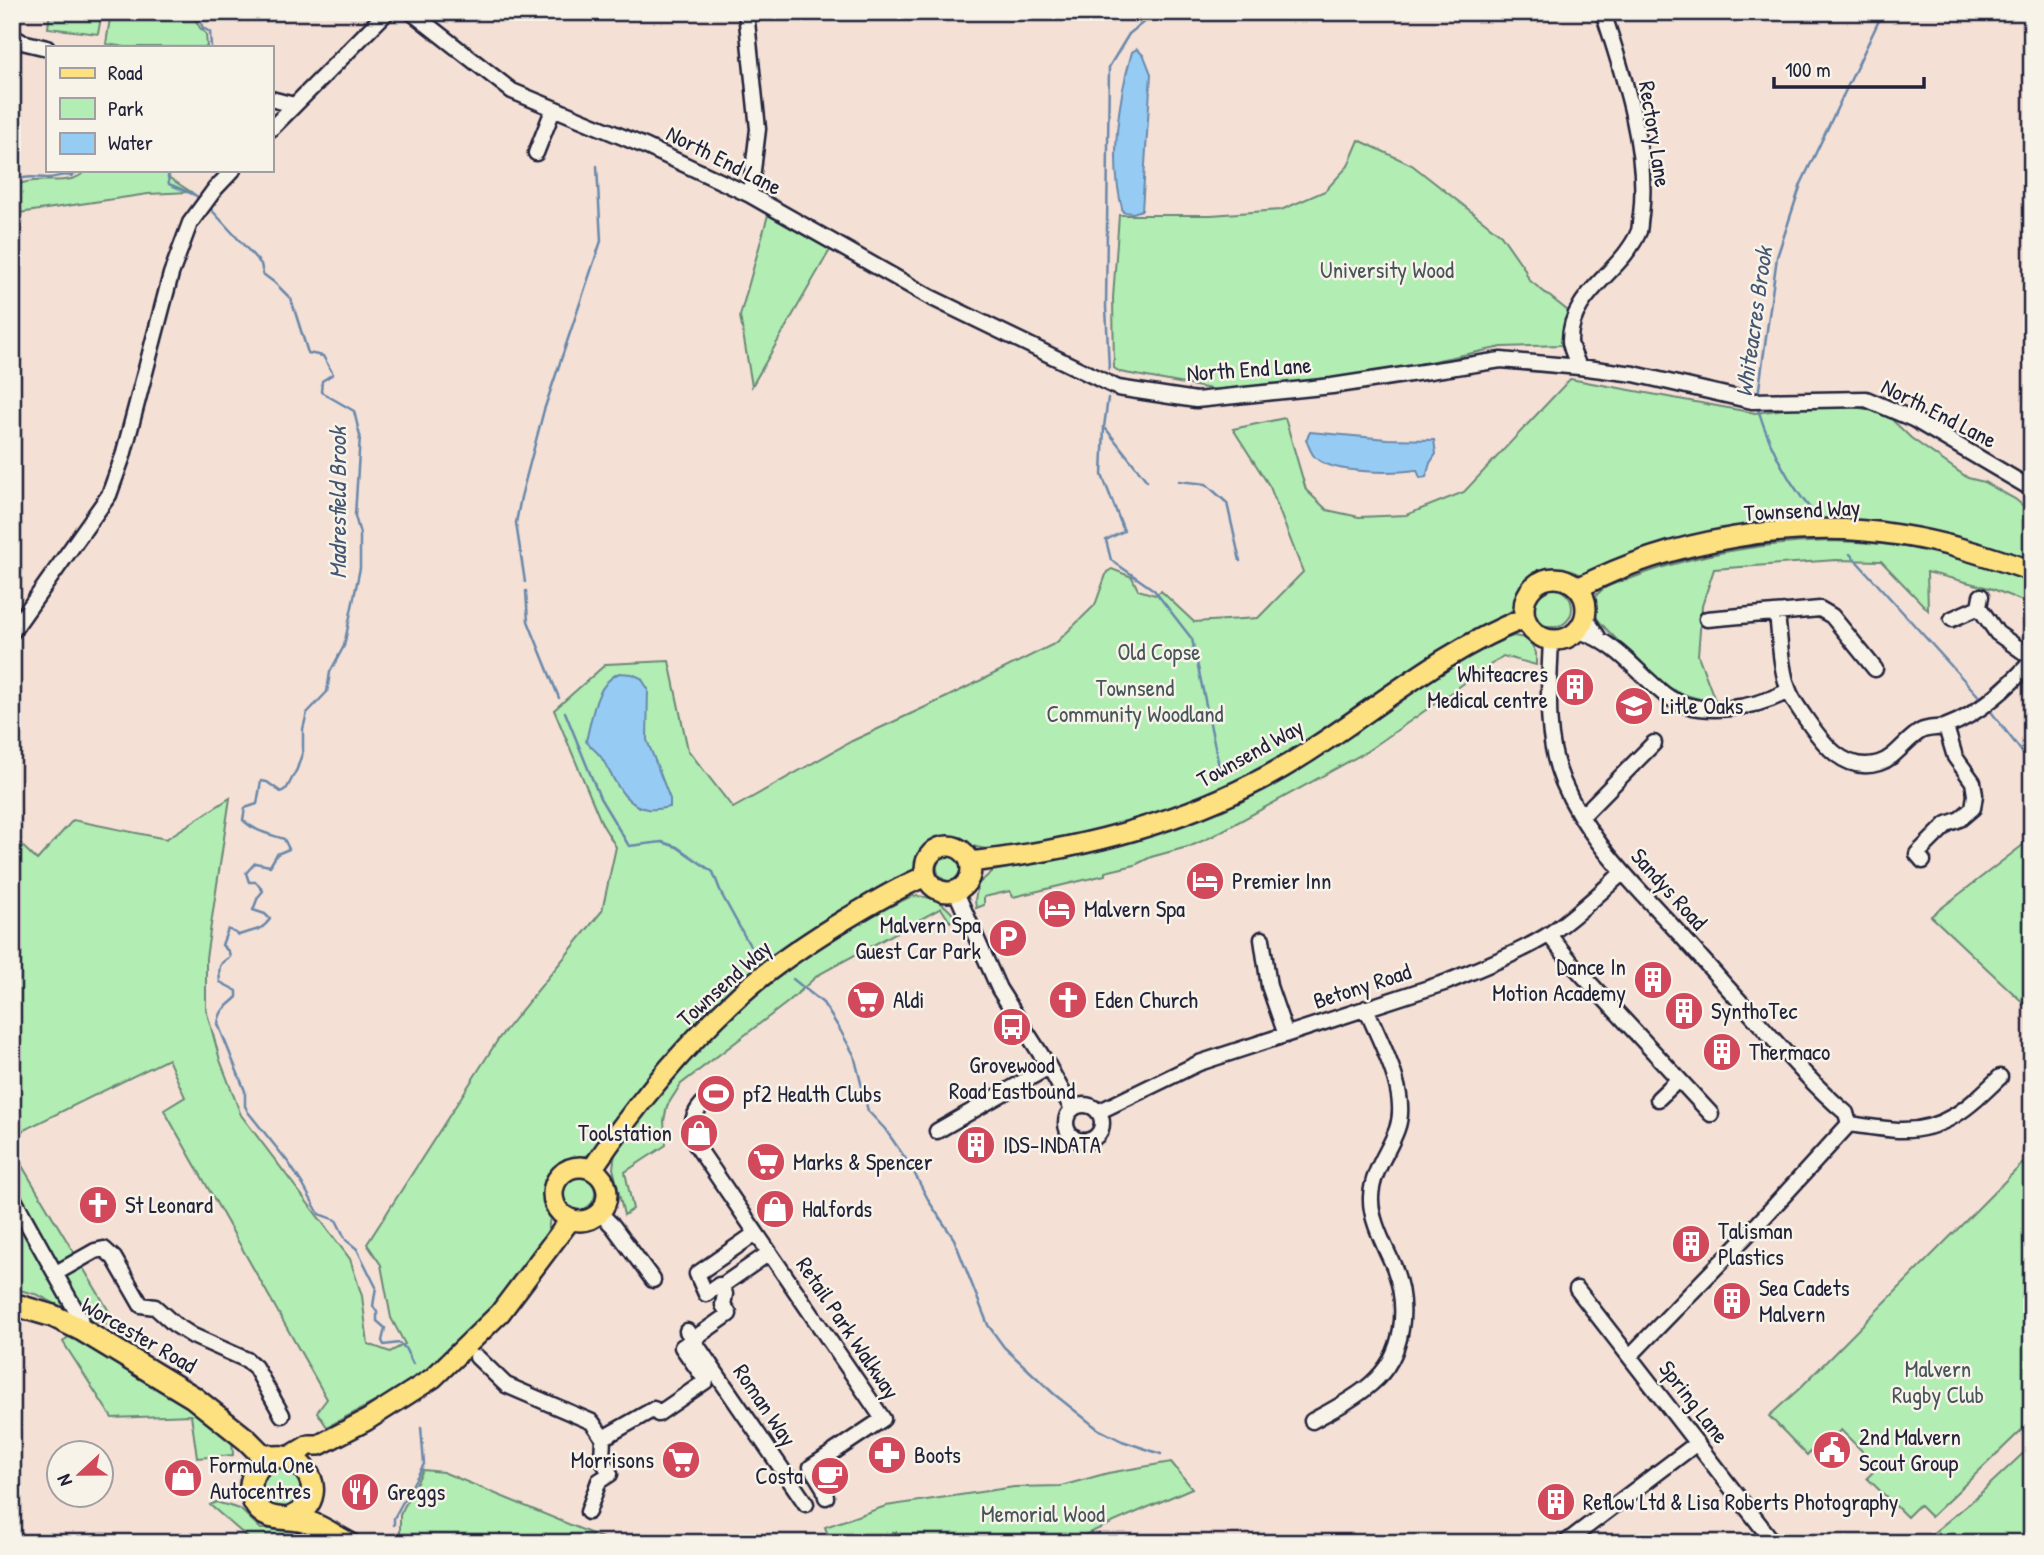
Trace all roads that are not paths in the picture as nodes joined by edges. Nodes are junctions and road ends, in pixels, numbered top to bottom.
1 (387, 12) edge
2 (411, 12) edge
3 (746, 12) edge
4 (1603, 12) edge
5 (12, 36) edge
6 (46, 48) edge
7 (273, 100) edge
8 (294, 105) junction
9 (553, 110) junction
10 (273, 127) edge
11 (536, 153) dead end
12 (231, 172) edge
13 (750, 195) junction
14 (1570, 344) junction
15 (1557, 365) junction
16 (1579, 367) junction
17 (2032, 489) edge
18 (2032, 571) edge
19 (1578, 588) junction
20 (1715, 613) dead end
21 (1777, 614) junction
22 (1525, 618) junction
23 (1952, 619) dead end
24 (1581, 624) junction
25 (12, 632) edge
26 (1552, 640) junction
27 (1880, 648) dead end
28 (2032, 659) edge
29 (1788, 691) junction
30 (1946, 727) junction
31 (1654, 743) dead end
32 (1578, 810) junction
33 (1917, 854) dead end
34 (970, 862) junction
35 (1622, 873) junction
36 (926, 877) junction
37 (956, 892) junction
38 (1549, 935) junction
39 (1262, 939) dead end
40 (1366, 1008) junction
41 (1286, 1035) junction
42 (1049, 1067) junction
43 (2000, 1077) dead end
44 (1678, 1080) junction
45 (710, 1097) dead end
46 (1658, 1099) dead end
47 (1072, 1109) junction
48 (1098, 1112) junction
49 (1711, 1114) dead end
50 (1849, 1124) junction
51 (937, 1131) dead end
52 (592, 1169) junction
53 (12, 1196) edge
54 (600, 1213) junction
55 (569, 1220) junction
56 (756, 1233) junction
57 (769, 1253) junction
58 (56, 1273) junction
59 (653, 1280) dead end
60 (720, 1287) junction
61 (1577, 1289) dead end
62 (12, 1304) edge
63 (82, 1330) junction
64 (691, 1335) junction
65 (243, 1345) dead end
66 (1630, 1356) junction
67 (477, 1357) dead end
68 (247, 1360) junction
69 (282, 1415) dead end
70 (1312, 1421) dead end
71 (231, 1428) junction
72 (603, 1438) junction
73 (1697, 1443) junction
74 (319, 1445) junction
75 (280, 1458) junction
76 (306, 1470) junction
77 (252, 1479) junction
78 (312, 1497) junction
79 (826, 1497) dead end
80 (806, 1504) dead end
81 (588, 1512) dead end
82 (291, 1518) junction
83 (349, 1543) edge
84 (1565, 1543) edge
85 (1774, 1543) edge

1 - 8 street
2 - 9 street, North End Lane
3 - 13 street
4 - 14 street, Rectory Lane
5 - 6 street
7 - 8 street
8 - 10 street
9 - 11 street
9 - 13 street, North End Lane
12 - 25 street
13 - 15 street, North End Lane
14 - 15 street
14 - 16 street
15 - 16 street, North End Lane
16 - 17 street, North End Lane
18 - 19 main road, Townsend Way
19 - 22 main road
19 - 24 main road
20 - 21 street
21 - 27 street
21 - 29 street
22 - 26 main road
22 - 34 main road, Townsend Way
23 - 28 street
24 - 26 main road
24 - 29 street
26 - 32 street, Sandys Road
28 - 30 street
29 - 30 street
30 - 33 street
31 - 32 street
32 - 35 street, Sandys Road
34 - 36 main road
34 - 37 main road
35 - 38 street, Betony Road
35 - 50 street, Sandys Road
36 - 37 main road
36 - 52 main road, Townsend Way
37 - 42 street
38 - 40 street, Betony Road
38 - 44 street
39 - 41 street
40 - 41 street, Betony Road
40 - 70 street
41 - 48 street, Betony Road
42 - 47 street
42 - 51 street
43 - 50 street
44 - 46 street
44 - 49 street
45 - 56 street, Retail Park Walkway
47 - 48 street
47 - 48 street
50 - 66 street
52 - 54 main road
52 - 55 main road
53 - 58 street
54 - 55 main road
54 - 59 street
55 - 74 main road
56 - 57 street, Retail Park Walkway
56 - 60 street
57 - 60 street
57 - 79 street, Retail Park Walkway
58 - 63 street
58 - 68 street
60 - 64 street
61 - 66 street, Spring Lane
62 - 63 highway, Worcester Road
63 - 71 highway, Worcester Road
64 - 72 street
64 - 80 street, Roman Way
65 - 68 street
66 - 73 street, Spring Lane
67 - 72 street
68 - 69 street
71 - 75 highway, Worcester Road
71 - 77 highway
72 - 81 street
73 - 84 street
73 - 85 street, Spring Lane
74 - 75 main road
74 - 76 main road
75 - 76 highway
75 - 77 highway
76 - 78 highway
77 - 82 highway
78 - 82 highway
78 - 83 highway
82 - 83 highway

